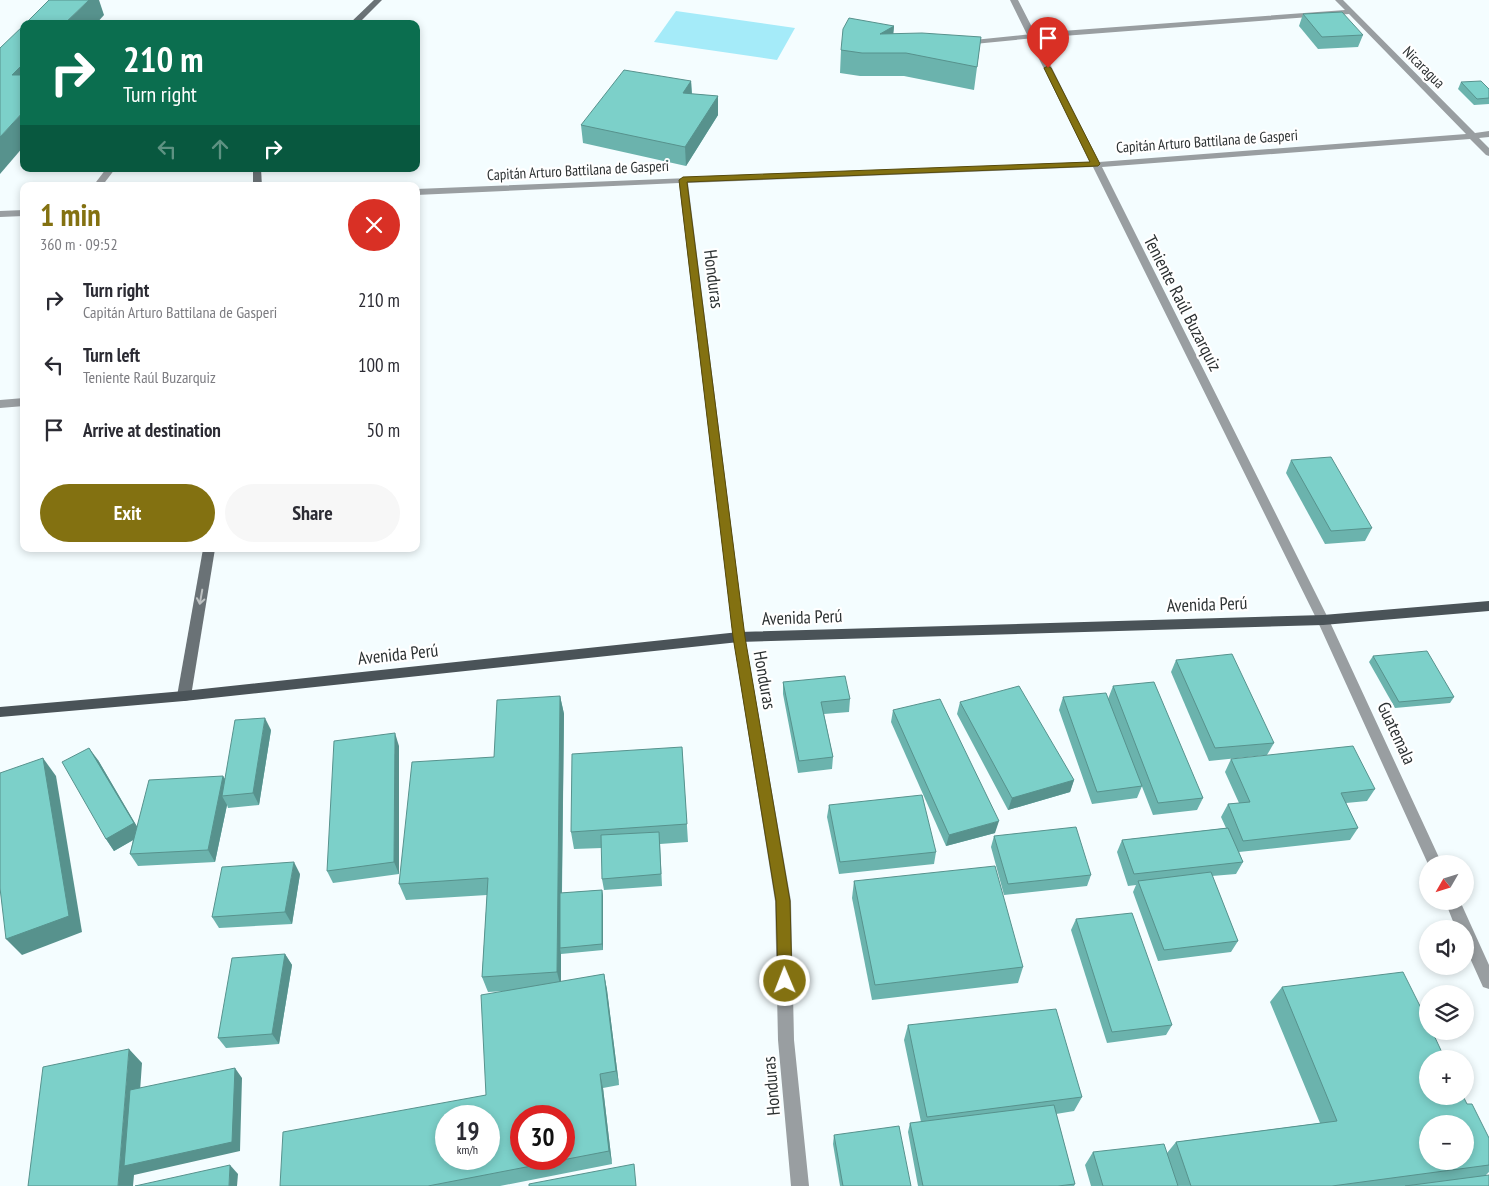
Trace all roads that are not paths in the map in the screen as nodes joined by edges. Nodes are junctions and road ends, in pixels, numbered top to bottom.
1 (378, 0) edge
2 (1014, 0) edge
3 (1339, 0) edge
4 (1350, 12) junction
5 (357, 20) edge
6 (1032, 36) junction
7 (959, 43) edge
8 (1489, 134) edge
9 (1474, 136) junction
10 (1489, 153) edge
11 (1096, 164) junction
12 (109, 172) edge
13 (683, 180) junction
14 (100, 182) edge
15 (420, 192) edge
16 (20, 213) edge
17 (0, 214) edge
18 (20, 402) edge
19 (0, 404) edge
20 (208, 552) edge
21 (1489, 606) edge
22 (1323, 620) junction
23 (739, 637) junction
24 (184, 696) junction
25 (0, 712) edge
26 (1431, 855) edge
27 (1474, 949) edge
28 (1489, 982) edge
29 (800, 1186) edge

1 - 5 street
2 - 6 street, Teniente Raúl Buzarquiz
3 - 4 street, Nicaragua
4 - 6 street
4 - 9 street, Nicaragua
6 - 7 street
6 - 11 street, Teniente Raúl Buzarquiz
8 - 9 street, Capitán Arturo Battilana de Gasperi
9 - 10 street, Nicaragua
9 - 11 street, Capitán Arturo Battilana de Gasperi
11 - 13 street, Capitán Arturo Battilana de Gasperi
11 - 22 street, Teniente Raúl Buzarquiz
12 - 14 street
13 - 15 street, Capitán Arturo Battilana de Gasperi
13 - 23 street, Honduras
16 - 17 street
18 - 19 street
20 -> 24 street
21 - 22 main road, Avenida Perú
22 - 23 main road, Avenida Perú
22 - 26 street, Guatemala
23 - 24 main road, Avenida Perú
23 - 29 street, Honduras
24 - 25 main road, Avenida Perú
27 - 28 street

